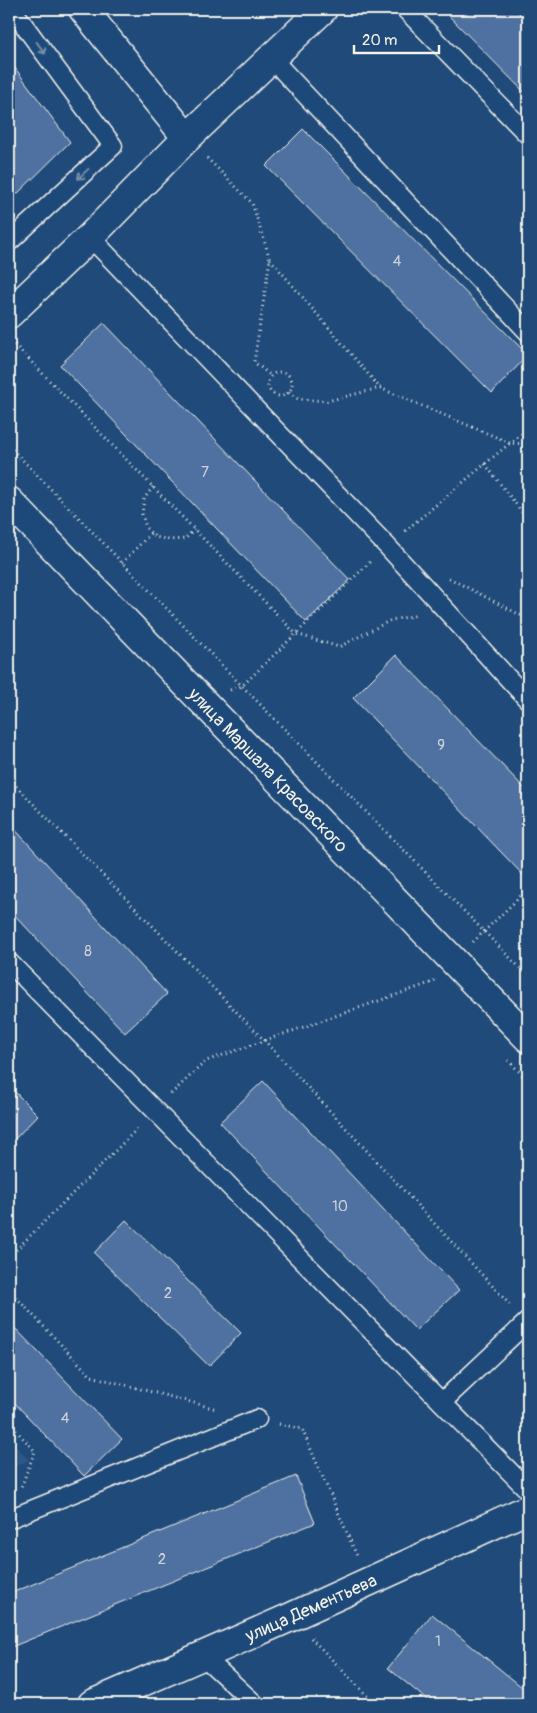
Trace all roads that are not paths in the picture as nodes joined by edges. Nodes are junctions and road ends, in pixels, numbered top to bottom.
1 (12, 9) edge
2 (83, 9) edge
3 (406, 9) edge
4 (317, 11) edge
5 (271, 58) junction
6 (528, 135) edge
7 (187, 138) junction
8 (90, 237) junction
9 (9, 242) edge
10 (9, 314) edge
11 (528, 332) edge
12 (9, 501) edge
13 (528, 700) edge
14 (9, 962) edge
15 (528, 1038) edge
16 (527, 1322) edge
17 (442, 1402) junction
18 (257, 1419) dead end
19 (528, 1490) edge
20 (528, 1509) edge
21 (9, 1519) edge
22 (203, 1656) junction
23 (92, 1704) edge
24 (255, 1704) edge

1 -> 9 lane
2 - 7 street
3 - 6 lane
4 - 5 street
5 - 7 street
5 - 11 lane
7 - 8 street
8 - 10 street
8 - 13 lane
12 - 15 street, улица Маршала Красовского
14 - 17 lane
16 - 17 lane
17 - 19 lane
18 - 21 lane
20 - 22 street, улица Дементьева
22 - 23 street, улица Дементьева
22 - 24 lane

